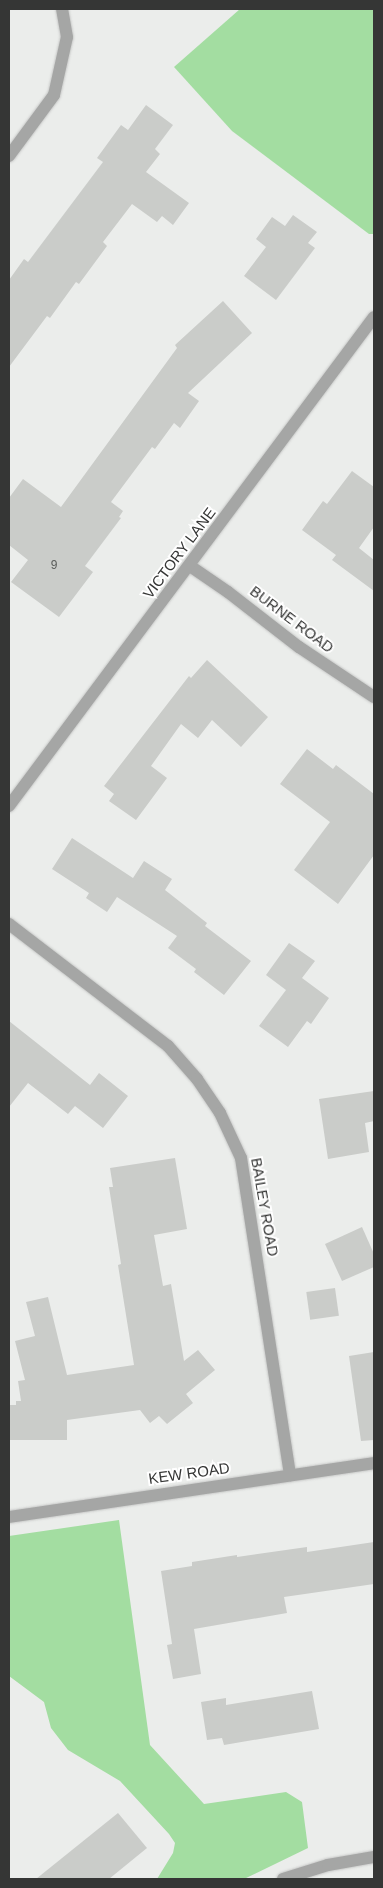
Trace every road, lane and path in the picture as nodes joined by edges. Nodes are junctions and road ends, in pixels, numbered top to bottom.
1 (62, 9) edge
2 (9, 156) edge
3 (374, 317) edge
4 (190, 566) junction
5 (374, 698) edge
6 (9, 806) edge
7 (9, 924) edge
8 (374, 1462) edge
9 (290, 1475) junction
10 (9, 1516) edge
11 (374, 1857) edge
12 (284, 1879) edge

1 - 2 street
3 - 4 street, VICTORY LANE
4 - 5 street, BURNE ROAD
4 - 6 street, VICTORY LANE
7 - 9 street, BAILEY ROAD
8 - 9 street, KEW ROAD
9 - 10 street, KEW ROAD
11 - 12 street

